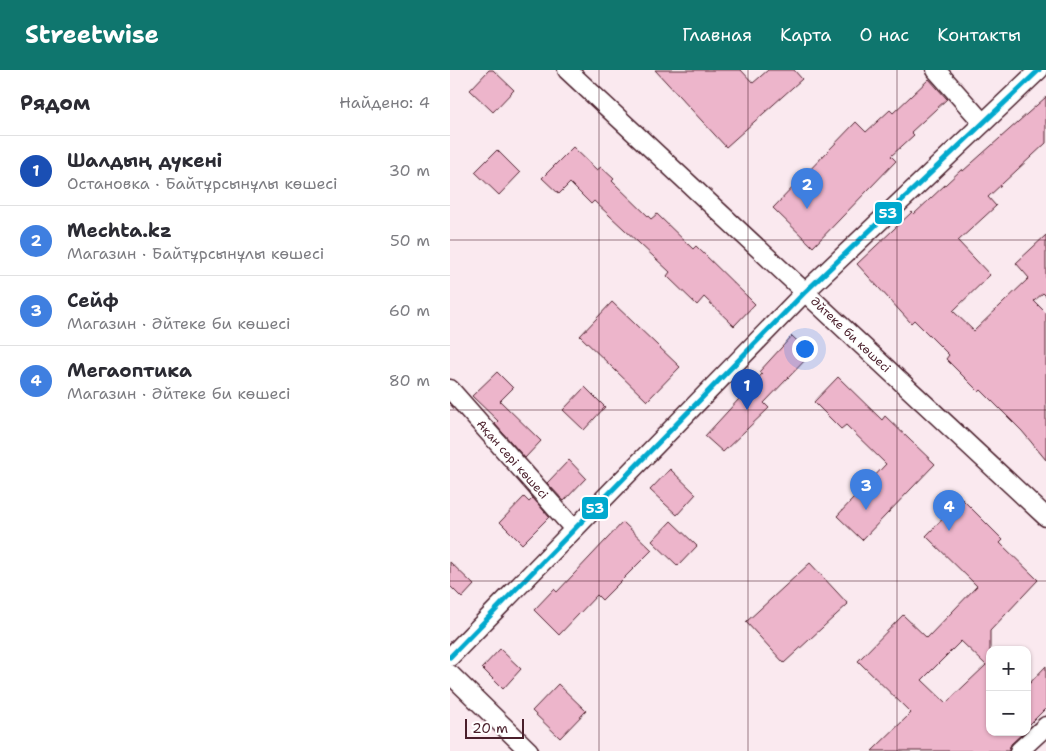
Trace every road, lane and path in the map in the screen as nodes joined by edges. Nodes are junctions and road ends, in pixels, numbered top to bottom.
1 (936, 70) edge
2 (1039, 70) edge
3 (576, 72) edge
4 (983, 123) junction
5 (804, 293) junction
6 (450, 389) edge
7 (1046, 517) edge
8 (574, 529) junction
9 (450, 657) edge
10 (450, 674) edge
11 (1046, 726) edge
12 (529, 751) edge
13 (1019, 751) edge

1 - 4 street
2 - 4 street
3 - 5 street, Әйтеке би көшесі
4 - 5 street
5 - 7 street, Әйтеке би көшесі
5 - 8 street
6 - 8 street, Ақан сері көшесі
8 - 9 street
10 - 12 street
11 - 13 street

